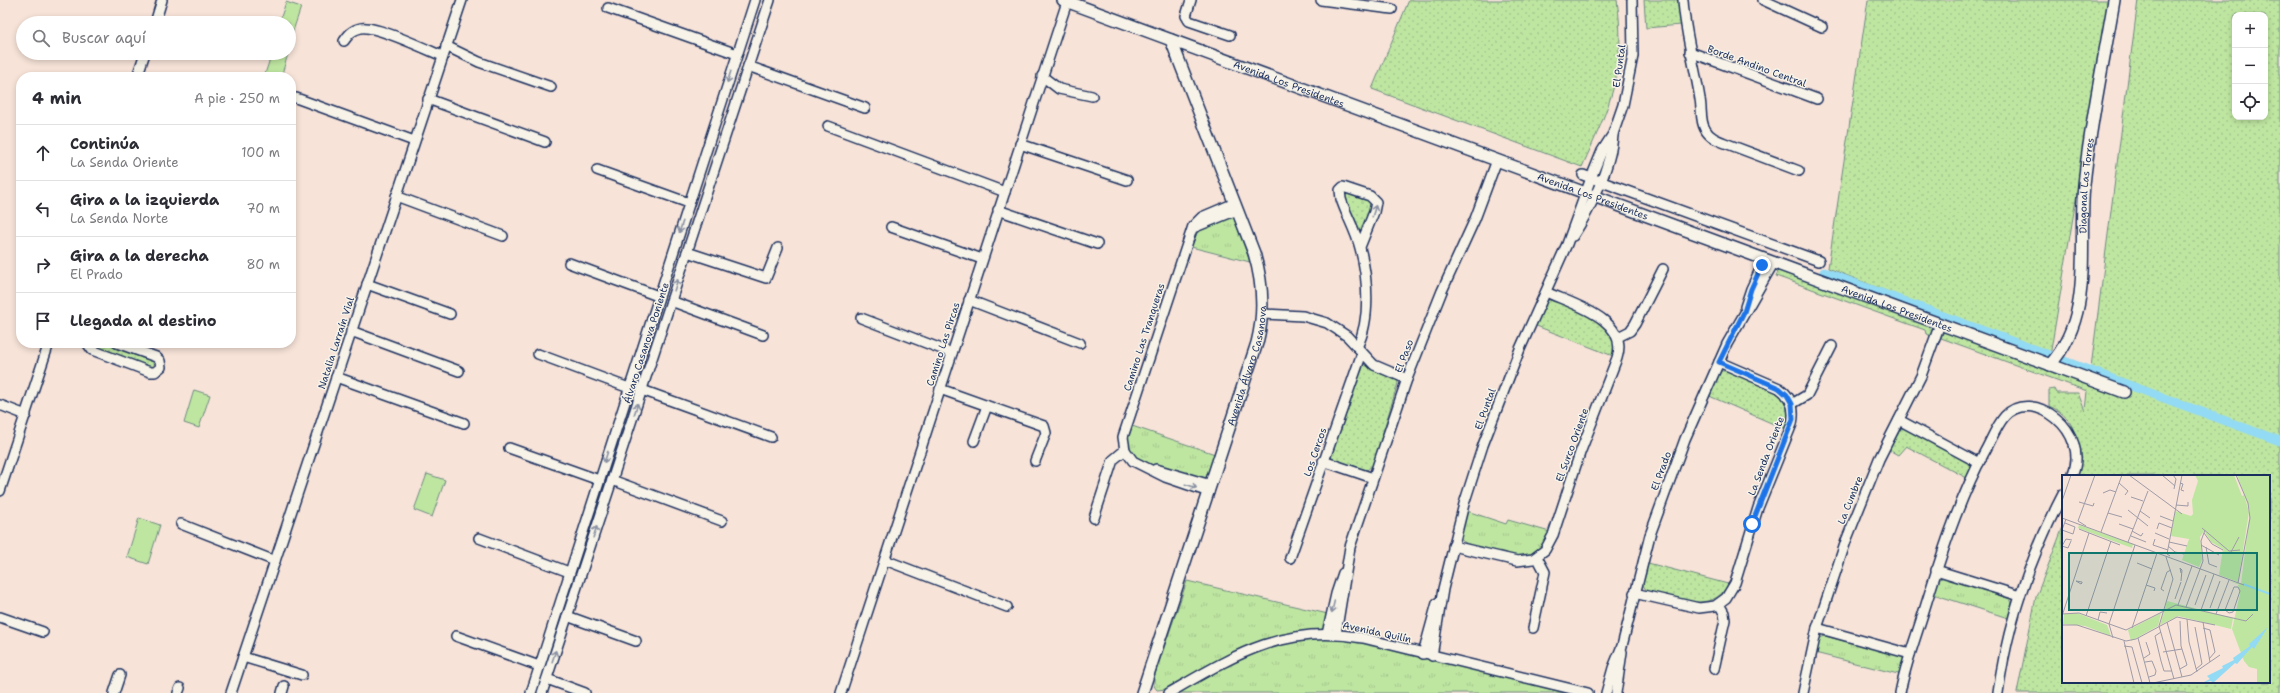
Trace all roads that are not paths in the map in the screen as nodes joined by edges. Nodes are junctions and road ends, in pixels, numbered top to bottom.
1 (162, 0) edge
2 (462, 0) edge
3 (755, 0) edge
4 (770, 0) edge
5 (1191, 0) edge
6 (1321, 0) edge
7 (1632, 0) edge
8 (1683, 0) edge
9 (1764, 0) edge
10 (2114, 0) edge
11 (1065, 1) edge
12 (608, 8) dead end
13 (1392, 9) dead end
14 (156, 16) edge
15 (746, 27) junction
16 (1822, 27) dead end
17 (760, 31) junction
18 (1230, 34) dead end
19 (1170, 40) junction
20 (344, 41) dead end
21 (446, 46) junction
22 (1690, 52) junction
23 (737, 54) junction
24 (442, 56) junction
25 (143, 60) edge
26 (748, 66) junction
27 (139, 72) edge
28 (1042, 76) junction
29 (551, 87) dead end
30 (1092, 96) dead end
31 (296, 98) dead end
32 (428, 99) junction
33 (1817, 99) dead end
34 (865, 108) dead end
35 (828, 126) dead end
36 (1613, 134) junction
37 (414, 141) junction
38 (544, 142) dead end
39 (1020, 144) junction
40 (1497, 160) junction
41 (597, 170) dead end
42 (1799, 171) dead end
43 (1587, 176) junction
44 (1126, 180) dead end
45 (1600, 181) junction
46 (1005, 192) junction
47 (1590, 195) junction
48 (396, 196) junction
49 (689, 203) junction
50 (1236, 207) junction
51 (998, 210) junction
52 (892, 227) dead end
53 (503, 236) dead end
54 (1098, 244) dead end
55 (1360, 247) junction
56 (778, 248) dead end
57 (687, 252) junction
58 (982, 259) junction
59 (1769, 260) junction
60 (1819, 261) dead end
61 (569, 263) dead end
62 (1663, 269) dead end
63 (366, 284) junction
64 (1546, 292) junction
65 (658, 296) junction
66 (969, 300) junction
67 (671, 301) junction
68 (450, 314) dead end
69 (1263, 314) junction
70 (861, 318) dead end
71 (1940, 324) junction
72 (352, 330) junction
73 (763, 335) dead end
74 (1618, 337) junction
75 (644, 339) junction
76 (1080, 343) dead end
77 (657, 344) junction
78 (1832, 346) dead end
79 (47, 348) edge
80 (91, 348) edge
81 (132, 348) edge
82 (1360, 350) junction
83 (952, 353) junction
84 (538, 354) dead end
85 (1719, 362) junction
86 (2050, 365) junction
87 (459, 371) dead end
88 (336, 377) junction
89 (1406, 379) junction
90 (629, 388) junction
91 (642, 390) junction
92 (940, 390) junction
93 (2124, 392) dead end
94 (1792, 404) junction
95 (0, 405) edge
96 (987, 406) junction
97 (26, 415) junction
98 (1899, 420) junction
99 (464, 423) dead end
100 (771, 437) dead end
101 (974, 441) dead end
102 (509, 448) dead end
103 (1125, 450) junction
104 (1035, 461) dead end
105 (1323, 462) junction
106 (1979, 463) junction
107 (2072, 475) edge
108 (1373, 478) junction
109 (599, 480) junction
110 (612, 480) junction
111 (1210, 488) junction
112 (0, 491) edge
113 (2062, 496) edge
114 (1094, 518) dead end
115 (722, 521) dead end
116 (181, 524) dead end
117 (479, 538) dead end
118 (1453, 546) junction
119 (1537, 557) junction
120 (1290, 558) dead end
121 (885, 560) junction
122 (275, 561) junction
123 (1936, 570) junction
124 (569, 572) junction
125 (1634, 593) junction
126 (2020, 596) junction
127 (560, 600) junction
128 (572, 603) junction
129 (1719, 604) junction
130 (1007, 607) dead end
131 (568, 616) junction
132 (0, 617) edge
133 (1533, 628) dead end
134 (1817, 628) junction
135 (43, 632) dead end
136 (1331, 634) junction
137 (456, 636) dead end
138 (636, 641) dead end
139 (1622, 646) junction
140 (1910, 654) junction
141 (1428, 655) junction
142 (243, 657) junction
143 (539, 666) junction
144 (1714, 668) dead end
145 (120, 675) dead end
146 (302, 675) dead end
147 (547, 679) junction
148 (114, 693) edge
149 (231, 693) edge
150 (531, 693) edge
151 (542, 693) edge
152 (585, 693) edge
153 (841, 693) edge
154 (1142, 693) edge
155 (1169, 693) edge
156 (1588, 693) edge
157 (1606, 693) edge
158 (1616, 693) edge
159 (1803, 693) edge
160 (1900, 693) edge
161 (1998, 693) edge

1 - 14 street
2 - 21 street, Natalia Larraín Vial
3 - 15 street, Álvaro Casanova Poniente
4 - 17 street, Álvaro Casanova Poniente
5 - 18 street
6 - 13 street
7 - 36 street, El Puntal
8 - 22 street
9 - 16 street
10 - 86 street, Diagonal Las Torres
11 - 19 street, Avenida Los Presidentes
11 - 28 street, Camino Las Pircas
12 - 23 street
15 - 17 street
15 - 23 street, Álvaro Casanova Poniente
17 - 26 street, Álvaro Casanova Poniente
19 - 40 street, Avenida Los Presidentes
19 - 50 street, Avenida Álvaro Casanova
20 - 24 street
21 - 24 street, Natalia Larraín Vial
21 - 29 street
22 - 33 street, Borde Andino Central
22 - 42 street
23 -> 49 street, Álvaro Casanova Poniente
24 - 32 street, Natalia Larraín Vial
25 - 27 street
26 - 34 street
26 - 57 street, Álvaro Casanova Poniente
28 - 30 street
28 - 39 street, Camino Las Pircas
31 - 37 street
32 - 37 street, Natalia Larraín Vial
32 - 38 street
35 - 46 street
36 - 43 street, El Puntal
36 - 45 street, El Puntal
37 - 48 street, Natalia Larraín Vial
39 - 44 street
39 - 46 street, Camino Las Pircas
40 - 47 street, Avenida Los Presidentes
40 - 89 street, El Paso
41 - 49 street
43 - 45 street, Avenida Los Presidentes
43 - 47 street, El Puntal
45 - 47 street, El Puntal
45 - 60 street, Avenida Los Presidentes
46 - 51 street, Camino Las Pircas
47 - 59 street, Avenida Los Presidentes
47 - 64 street, El Puntal
48 - 53 street
48 - 63 street, Natalia Larraín Vial
49 -> 65 street, Álvaro Casanova Poniente
50 - 69 street, Avenida Álvaro Casanova
50 - 103 street, Camino Las Tranqueras
51 - 54 street
51 - 58 street, Camino Las Pircas
52 - 58 street
55 -> 55 street, Los Cercos
55 - 82 street, Los Cercos
56 - 57 street
67 -> 57 street, Álvaro Casanova Poniente
58 - 66 street, Camino Las Pircas
59 - 71 street, Avenida Los Presidentes
59 - 85 street, El Prado
61 - 65 street
62 - 74 street
63 - 68 street
63 - 72 street, Natalia Larraín Vial
64 - 74 street
64 - 118 street, El Puntal
65 - 75 street, Álvaro Casanova Poniente
66 - 76 street
66 - 83 street, Camino Las Pircas
67 - 73 street
67 - 77 street, Álvaro Casanova Poniente
69 - 82 street
69 - 111 street, Avenida Álvaro Casanova
70 - 83 street
71 - 86 street, Avenida Los Presidentes
71 - 98 street, La Cumbre
72 - 87 street
72 - 88 street, Natalia Larraín Vial
74 - 119 street, El Surco Oriente
75 - 77 street
75 - 90 street, Álvaro Casanova Poniente
77 - 91 street, Álvaro Casanova Poniente
78 - 94 street
79 - 97 street
80 - 81 street
82 - 89 street
82 - 105 street, Los Cercos
83 - 92 street, Camino Las Pircas
84 - 90 street
85 - 94 street
85 - 125 street, El Prado
86 - 93 street, Avenida Los Presidentes
88 - 99 street
88 - 122 street, Natalia Larraín Vial
89 - 108 street, El Paso
90 -> 109 street, Álvaro Casanova Poniente
91 - 100 street
110 -> 91 street, Álvaro Casanova Poniente
92 - 96 street
92 - 121 street, Camino Las Pircas
94 - 129 street, La Senda Oriente
95 - 97 street
96 - 101 street
96 - 104 street
97 - 112 street
98 - 106 street
98 - 134 street, La Cumbre
102 - 109 street
103 - 111 street
103 - 114 street
105 - 108 street
105 - 120 street, Los Cercos
106 - 107 street
106 - 123 street
108 - 136 street, El Paso
109 - 124 street, Álvaro Casanova Poniente
110 - 115 street
128 -> 110 street, Álvaro Casanova Poniente
111 - 154 street, Avenida Álvaro Casanova
113 - 126 street
116 - 122 street
117 - 124 street
118 - 119 street
118 - 141 street, El Puntal
119 - 133 street
121 - 130 street
121 - 153 street, Camino Las Pircas
122 - 142 street, Natalia Larraín Vial
123 - 126 street
123 - 140 street
124 - 127 street, Álvaro Casanova Poniente
125 - 129 street
125 - 139 street, El Prado
126 - 161 street
127 - 128 street
127 - 143 street, Álvaro Casanova Poniente
128 - 131 street, Álvaro Casanova Poniente
129 - 144 street
131 - 138 street
147 -> 131 street, Álvaro Casanova Poniente
132 - 135 street
134 - 140 street
134 - 159 street, La Cumbre
136 - 141 street, Avenida Quilín
136 - 155 street, Avenida Quilín
137 - 143 street
139 - 157 street, El Prado
139 - 158 street, El Prado
140 - 160 street
141 - 156 street, Avenida Quilín
142 - 146 street
142 - 149 street, Natalia Larraín Vial
143 - 150 street, Álvaro Casanova Poniente
145 - 148 street
147 - 151 street, Álvaro Casanova Poniente
147 - 152 street

